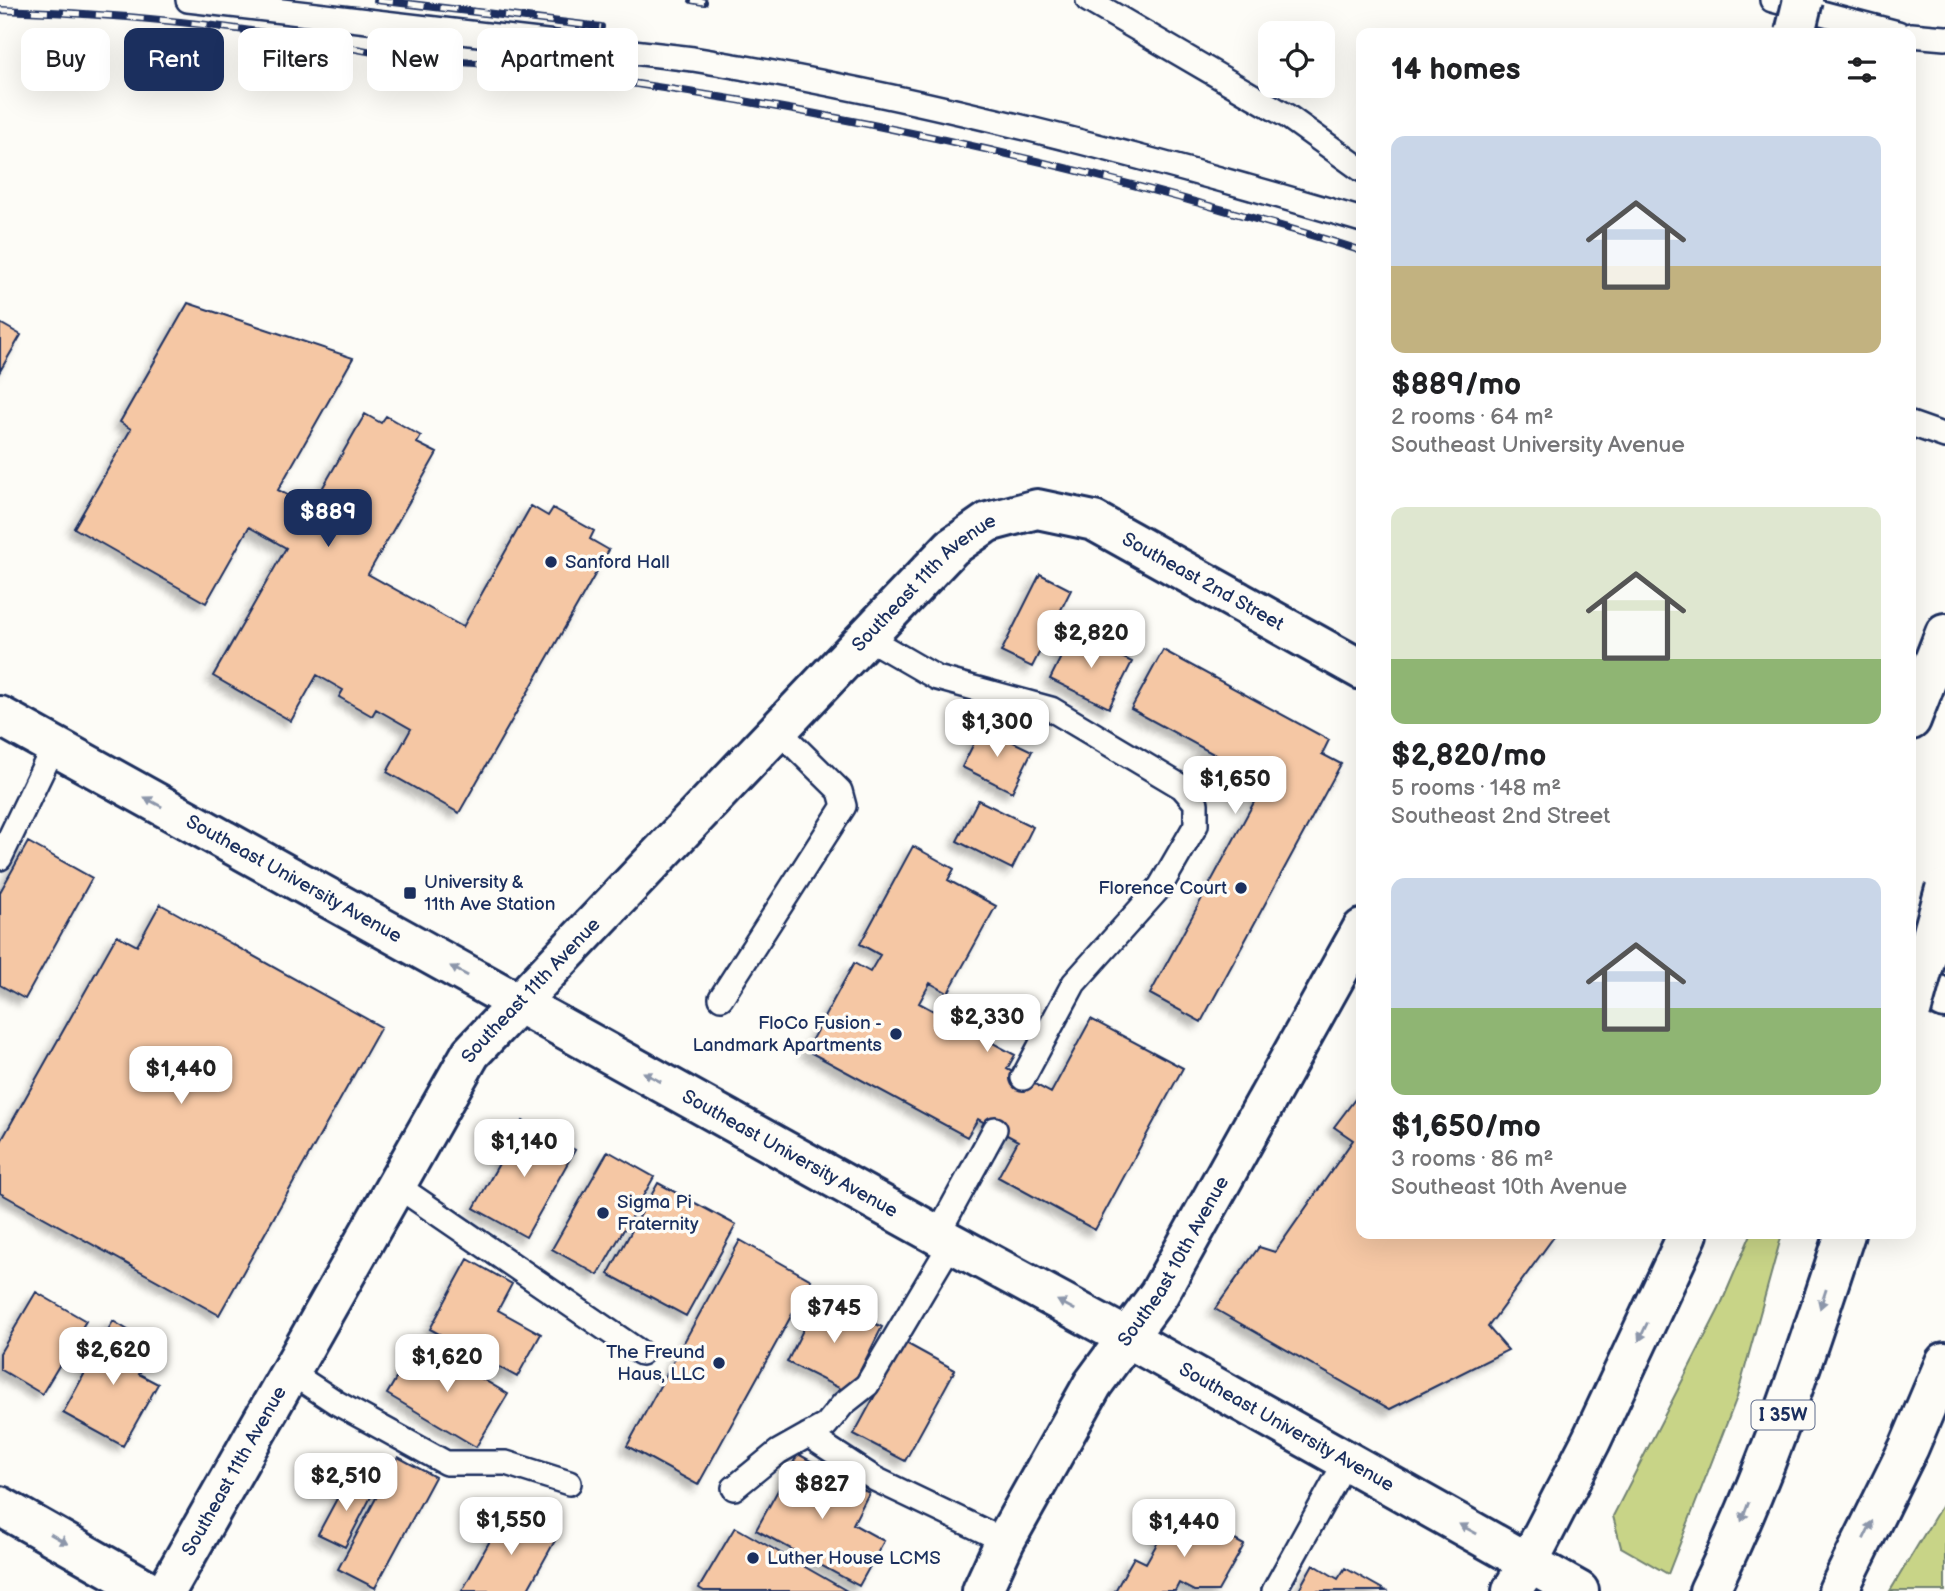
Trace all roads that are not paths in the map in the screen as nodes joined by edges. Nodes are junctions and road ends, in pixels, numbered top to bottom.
1 (188, 0) edge
2 (1088, 0) edge
3 (1772, 0) edge
4 (1802, 0) edge
5 (1796, 28) edge
6 (1879, 28) edge
7 (1916, 35) edge
8 (1945, 38) edge
9 (1356, 166) edge
10 (1356, 218) edge
11 (1916, 426) edge
12 (1945, 436) edge
13 (1037, 509) joint
14 (1945, 633) edge
15 (866, 637) junction
16 (1356, 667) edge
17 (1916, 707) edge
18 (0, 716) edge
19 (778, 730) junction
20 (54, 746) junction
21 (0, 858) edge
22 (1945, 889) edge
23 (1356, 940) edge
24 (1916, 983) edge
25 (1916, 994) edge
26 (721, 998) dead end
27 (1945, 999) edge
28 (519, 1004) junction
29 (1023, 1078) dead end
30 (995, 1129) dead end
31 (396, 1185) junction
32 (944, 1238) junction
33 (1686, 1239) edge
34 (1843, 1239) edge
35 (1126, 1337) junction
36 (641, 1353) dead end
37 (1945, 1362) edge
38 (290, 1372) junction
39 (808, 1435) junction
40 (1346, 1461) junction
41 (569, 1483) dead end
42 (734, 1488) dead end
43 (0, 1506) edge
44 (1005, 1541) junction
45 (1520, 1577) edge
46 (150, 1591) edge
47 (166, 1591) edge
48 (982, 1591) edge
49 (1274, 1591) edge
50 (1579, 1591) edge
51 (1709, 1591) edge
52 (1838, 1591) edge

1 - 10 lane
2 - 9 lane
3 - 6 lane
4 - 5 main road, bridge
7 - 8 lane
11 - 12 lane
13 - 15 main road, Southeast 11th Avenue
13 - 16 main road, Southeast 2nd Street
14 - 17 main road
15 - 19 main road, Southeast 11th Avenue
15 - 29 lane
18 - 20 main road, Southeast University Avenue
19 - 26 lane
19 - 28 main road, Southeast 11th Avenue
20 - 21 lane
28 -> 20 main road, Southeast University Avenue
22 - 25 main road, bridge
23 - 35 main road, Southeast 10th Avenue
24 - 27 main road
28 - 31 main road, Southeast 11th Avenue
32 -> 28 main road, Southeast University Avenue
30 - 32 lane
31 - 36 lane
31 - 38 main road, Southeast 11th Avenue
35 -> 32 main road, Southeast University Avenue
32 - 39 lane
33 -> 45 main road
34 -> 51 main road, I 35W
35 - 40 main road, Southeast University Avenue
35 - 44 main road, Southeast 10th Avenue
52 -> 37 main road
38 - 41 lane
38 - 47 main road, Southeast 11th Avenue
39 - 42 lane
39 - 44 lane
45 -> 40 main road, Southeast University Avenue
40 - 49 lane
43 -> 46 main road
44 - 48 main road, Southeast 10th Avenue
45 - 50 main road, Southeast University Avenue

